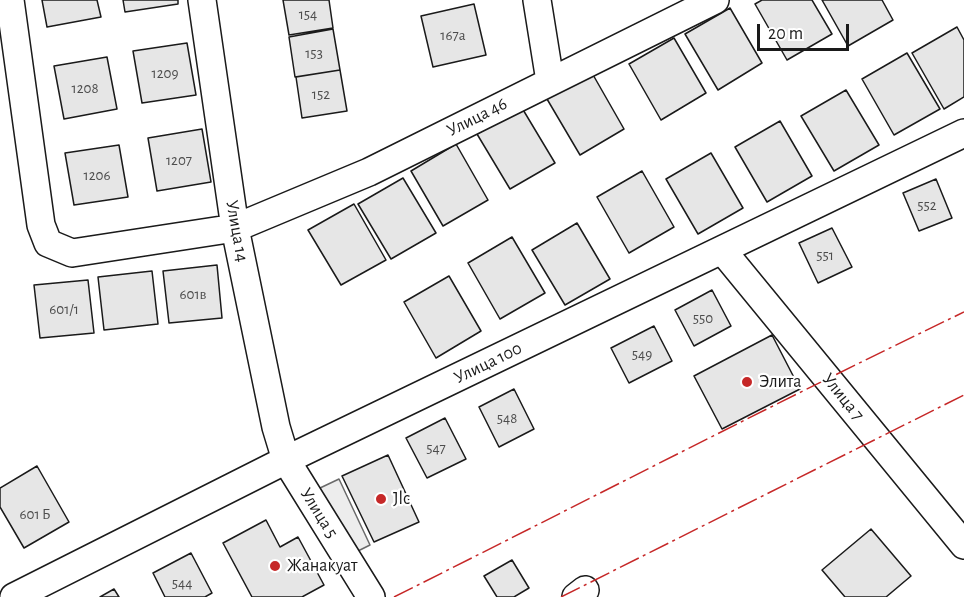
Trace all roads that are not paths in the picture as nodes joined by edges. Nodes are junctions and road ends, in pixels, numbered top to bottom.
1 (10, 0) edge
2 (202, 0) edge
3 (537, 0) edge
4 (715, 0) edge
5 (550, 81) junction
6 (964, 133) edge
7 (235, 228) junction
8 (722, 250) junction
9 (286, 460) junction
10 (964, 544) edge
11 (14, 597) edge
12 (371, 597) edge

1 - 7 street, Улица 46
2 - 7 street, Улица 14
3 - 5 street
4 - 5 street, Улица 46
5 - 7 street, Улица 46
6 - 8 street, Улица 100
7 - 9 street, Улица 14
8 - 9 street, Улица 100
8 - 10 street, Улица 7
9 - 11 street, Улица 100
9 - 12 street, Улица 5

